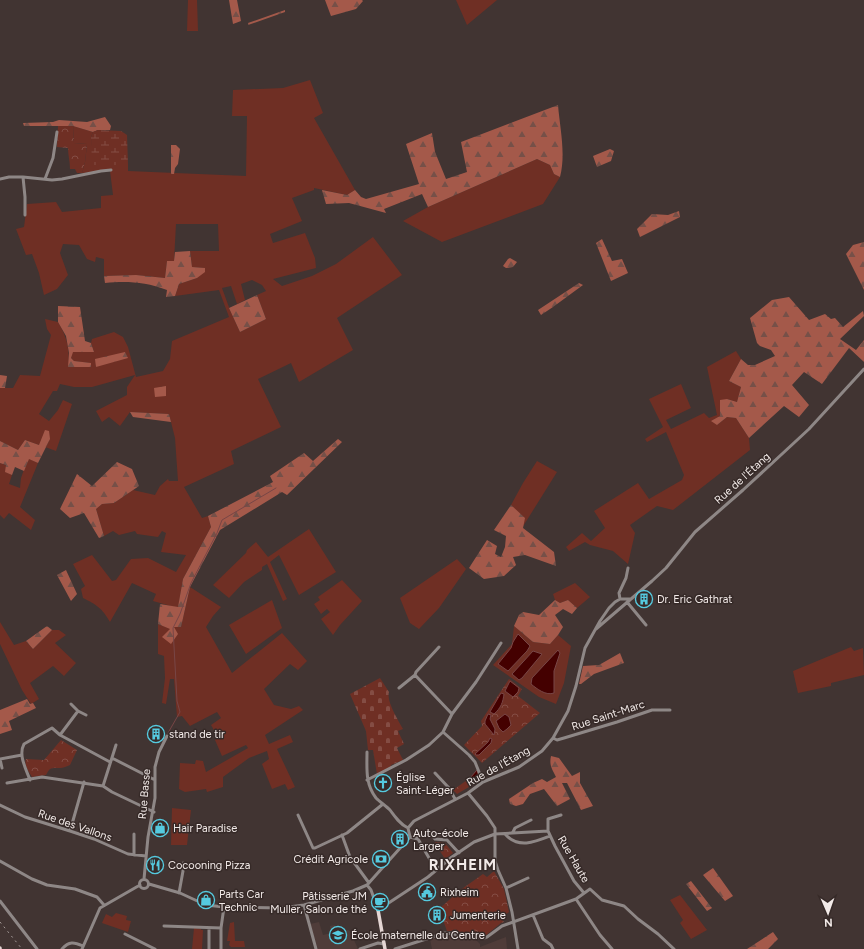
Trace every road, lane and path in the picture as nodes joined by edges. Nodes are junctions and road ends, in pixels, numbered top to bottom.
1 (57, 132) dead end
2 (111, 170) dead end
3 (23, 177) junction
4 (0, 179) edge
5 (45, 179) junction
6 (25, 214) dead end
7 (864, 368) edge
8 (628, 568) dead end
9 (631, 599) junction
10 (622, 600) junction
11 (628, 602) junction
12 (611, 606) junction
13 (616, 612) junction
14 (646, 625) dead end
15 (596, 629) junction
16 (501, 642) dead end
17 (439, 647) dead end
18 (415, 675) junction
19 (399, 688) dead end
20 (71, 704) dead end
21 (670, 710) dead end
22 (78, 711) junction
23 (452, 714) junction
24 (86, 715) dead end
25 (443, 732) junction
26 (60, 735) junction
27 (167, 736) dead end
28 (553, 738) junction
29 (116, 745) dead end
30 (367, 752) dead end
31 (22, 755) junction
32 (0, 759) edge
33 (111, 760) junction
34 (2, 768) dead end
35 (435, 773) dead end
36 (30, 780) junction
37 (155, 780) junction
38 (367, 780) junction
39 (84, 782) junction
40 (483, 782) junction
41 (7, 783) dead end
42 (103, 786) junction
43 (468, 793) junction
44 (455, 799) junction
45 (383, 804) junction
46 (0, 806) edge
47 (154, 812) junction
48 (561, 814) dead end
49 (298, 816) dead end
50 (531, 820) dead end
51 (408, 828) junction
52 (70, 831) junction
53 (548, 831) junction
54 (513, 832) junction
55 (134, 834) dead end
56 (494, 834) junction
57 (505, 834) junction
58 (342, 835) junction
59 (550, 836) junction
60 (410, 837) junction
61 (416, 838) junction
62 (459, 853) junction
63 (134, 855) junction
64 (146, 856) junction
65 (0, 861) edge
66 (184, 863) dead end
67 (436, 870) junction
68 (528, 878) dead end
69 (144, 879) junction
70 (149, 884) junction
71 (368, 884) junction
72 (140, 885) junction
73 (506, 888) junction
74 (178, 893) junction
75 (584, 893) junction
76 (576, 899) junction
77 (0, 901) edge
78 (104, 905) junction
79 (304, 905) junction
80 (224, 908) junction
81 (378, 910) junction
82 (533, 915) junction
83 (513, 921) junction
84 (164, 926) dead end
85 (209, 928) junction
86 (221, 928) junction
87 (125, 934) dead end
88 (384, 944) junction
89 (82, 948) edge
90 (37, 949) edge
91 (62, 949) edge
92 (155, 949) edge
93 (209, 949) edge
94 (221, 949) edge
95 (316, 949) edge
96 (360, 949) edge
97 (385, 949) edge
98 (394, 949) edge
99 (518, 949) edge
100 (553, 949) edge
101 (612, 949) edge
102 (674, 949) edge

1 - 5 street
2 - 5 street
3 - 4 street
3 - 5 street
3 - 6 street
7 - 9 street, Rue de l'Étang
8 - 10 street
9 - 10 street, Rue de l'Étang
9 - 11 street, Rue de l'Étang
10 - 11 street
10 - 12 street, Rue de l'Étang
11 - 13 street, Rue de l'Étang
11 - 14 street
12 - 13 street
12 - 15 street, Rue de l'Étang
13 - 15 street, Rue de l'Étang
15 - 28 street, Rue de l'Étang
16 - 23 street
17 - 18 street
18 - 19 street
18 - 23 street
20 - 22 street
21 - 28 street, Rue Saint-Marc
22 - 24 street
22 - 26 street
23 - 25 street
25 - 38 street
25 - 40 street
26 - 31 street
26 - 33 street
27 - 37 street, Rue Basse
28 - 40 street, Rue de l'Étang
29 - 33 street
30 - 38 street
31 - 32 street
31 - 36 street
32 - 34 street
33 - 37 street
33 - 42 street
35 - 44 street
36 - 39 street
36 - 41 street
37 - 47 street, Rue Basse
38 - 45 street
39 - 42 street
39 - 52 street
40 - 43 street, Rue de l'Étang
42 - 47 street
43 - 44 street, Rue de l'Étang
43 - 56 street
44 - 51 street, Rue de l'Étang
45 - 51 street
45 - 58 street
46 - 52 street, Rue des Vallons
47 - 64 street, Rue Basse
48 - 53 street, Rue Haute
49 - 58 street
50 - 54 street
51 - 60 street
52 - 63 street, Rue des Vallons
53 - 54 street
53 - 59 street, Rue Haute
54 - 57 street
55 - 63 street
56 - 57 street
56 - 62 street
56 - 73 street
57 - 59 street
58 - 71 street
59 - 75 street, Rue Haute
60 - 61 street
60 - 71 street
61 - 62 street
61 - 67 street
62 - 67 street
63 - 64 street, Rue des Vallons
64 - 69 street, Rue Basse
65 - 78 street
66 - 74 street
67 - 81 street
68 - 73 street
69 - 70 street
69 - 72 street
70 - 72 street
70 - 74 street
71 - 79 street
71 - 81 street
72 - 78 street
73 - 83 street
74 - 80 street
75 - 76 street, Rue Haute
75 - 102 street
76 - 82 street, Rue Haute
76 - 101 street
77 - 90 street
78 - 89 street
79 - 80 street
79 - 95 street
80 - 86 street
81 - 88 main road
82 - 83 street, Rue Haute
82 - 100 street
83 - 98 street, Rue Haute
83 - 99 street
84 - 85 street
85 - 86 street
85 - 93 street
86 - 94 street
87 - 92 street
88 - 96 street
88 - 97 main road
89 - 91 street

